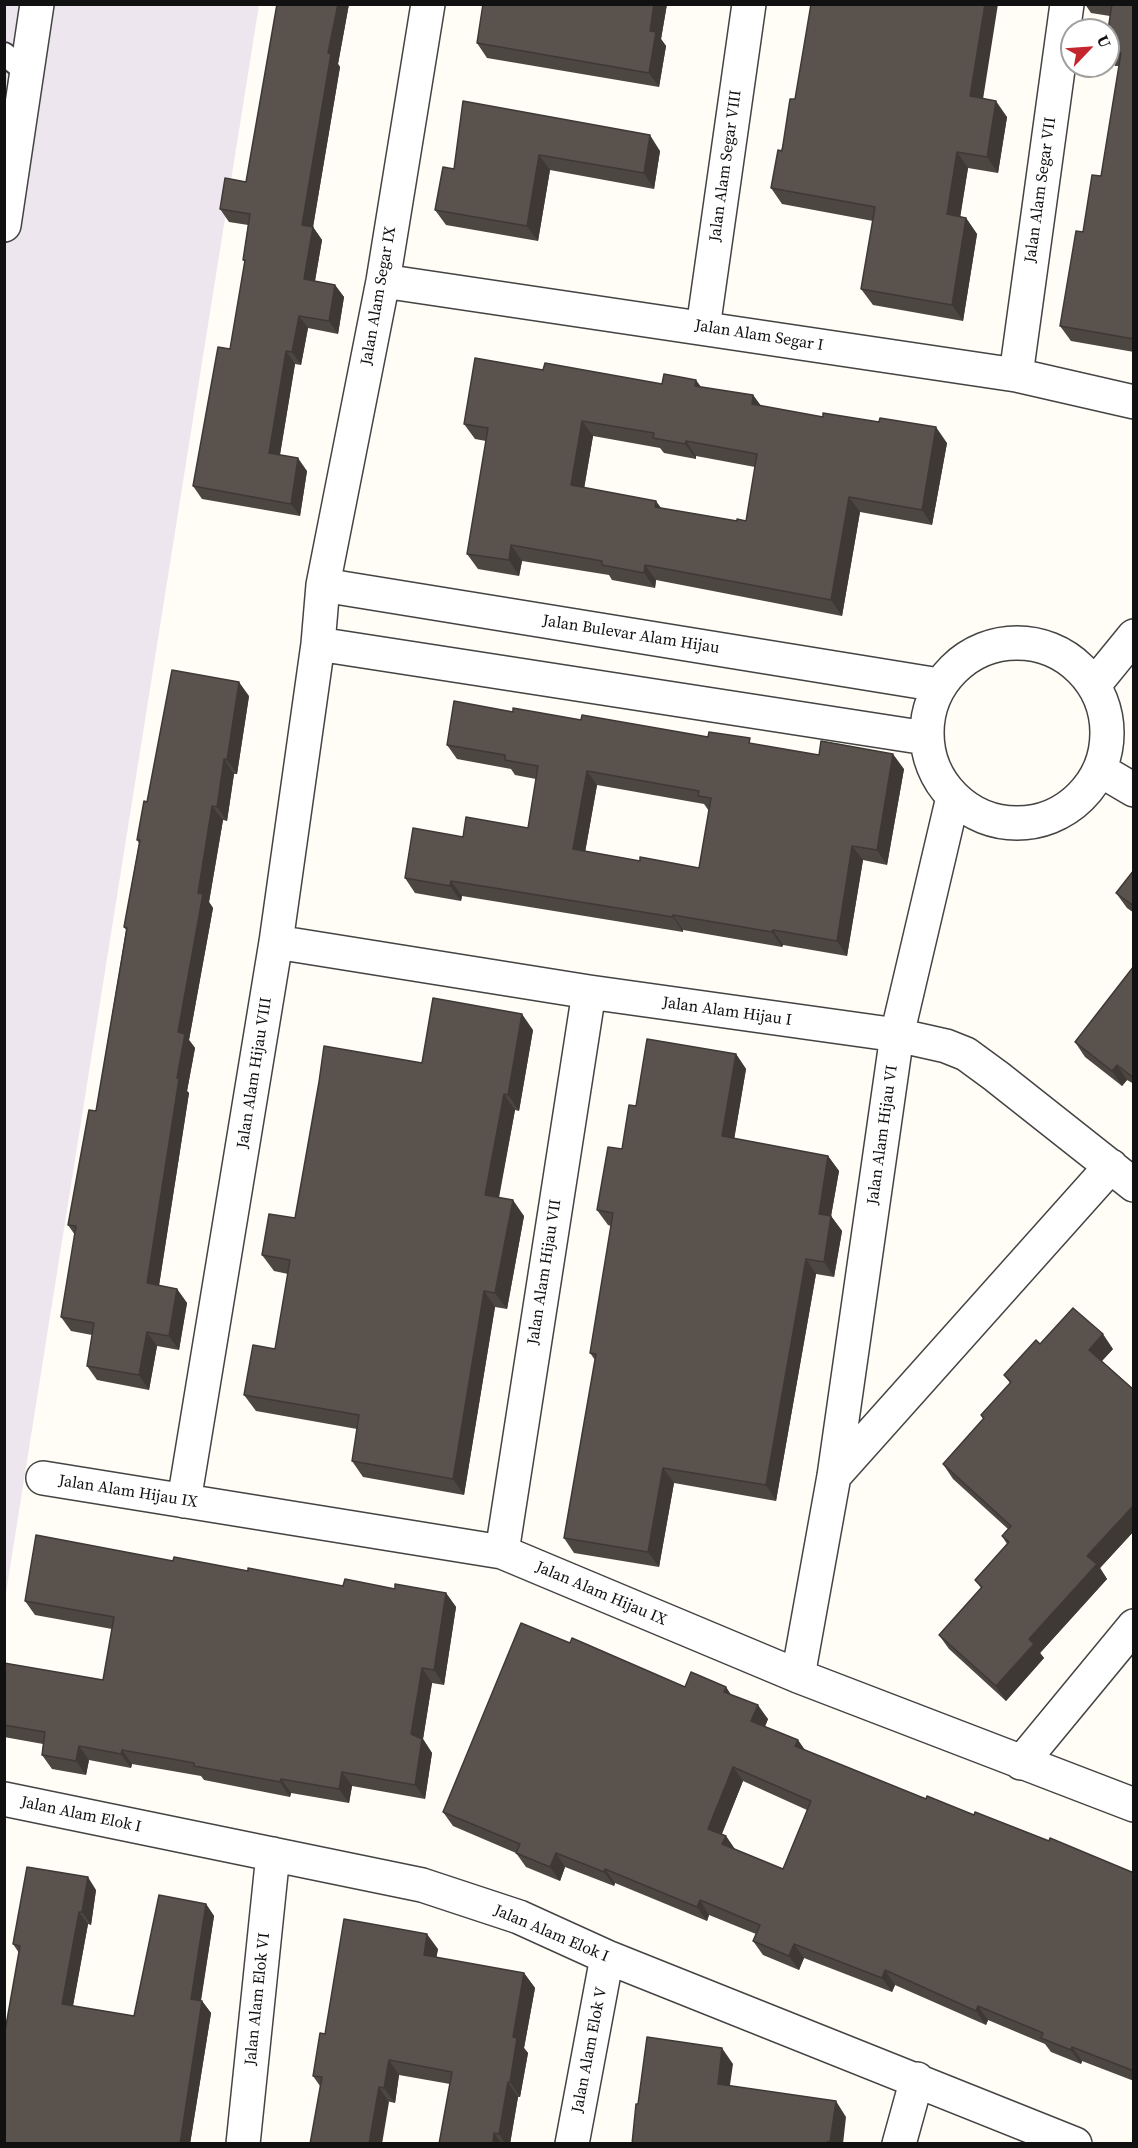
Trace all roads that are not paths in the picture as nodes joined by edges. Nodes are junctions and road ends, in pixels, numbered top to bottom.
1 (37, 4) edge
2 (428, 4) edge
3 (749, 4) edge
4 (1067, 4) edge
5 (16, 63) edge
6 (4, 225) edge
7 (383, 281) junction
8 (703, 328) junction
9 (1016, 375) junction
10 (1134, 402) edge
11 (323, 585) junction
12 (1134, 636) edge
13 (318, 644) junction
14 (939, 685) junction
15 (1094, 685) junction
16 (1107, 722) junction
17 (926, 738) junction
18 (1134, 740) edge
19 (1100, 770) junction
20 (1134, 790) edge
21 (953, 797) junction
22 (276, 942) junction
23 (589, 992) junction
24 (897, 1035) junction
25 (1122, 1176) edge
26 (834, 1476) junction
27 (43, 1478) dead end
28 (184, 1501) junction
29 (501, 1552) junction
30 (1134, 1626) edge
31 (798, 1676) junction
32 (1021, 1763) junction
33 (4, 1799) edge
34 (1134, 1805) edge
35 (273, 1854) junction
36 (607, 1957) junction
37 (917, 2079) junction
38 (243, 2144) edge
39 (572, 2144) edge
40 (899, 2144) edge
41 (1075, 2144) edge

1 - 5 street
2 - 7 street, Jalan Alam Segar IX
3 - 8 street, Jalan Alam Segar VIII
4 - 9 street, Jalan Alam Segar VII
5 - 6 street
7 - 8 street, Jalan Alam Segar I
7 - 11 street, Jalan Alam Segar IX
8 - 9 street, Jalan Alam Segar I
9 - 10 street, Jalan Alam Segar I
11 - 13 street, Jalan Alam Segar IX
11 - 14 street, Jalan Bulevar Alam Hijau
12 - 15 street
13 - 17 street
13 - 22 street, Jalan Alam Hijau VIII
14 - 15 street
14 - 17 street
15 - 16 street
16 - 18 street
16 - 19 street
17 - 21 street
19 - 20 street
19 - 21 street
21 - 24 street, Jalan Alam Hijau VI
22 - 23 street, Jalan Alam Hijau I
22 - 28 street, Jalan Alam Hijau VIII
23 - 24 street, Jalan Alam Hijau I
23 - 29 street, Jalan Alam Hijau VII
24 - 25 street, Jalan Alam Hijau I
24 - 26 street, Jalan Alam Hijau VI
25 - 26 street
26 - 31 street, Jalan Alam Hijau VI
27 - 28 street, Jalan Alam Hijau IX
28 - 29 street, Jalan Alam Hijau IX
29 - 31 street, Jalan Alam Hijau IX
30 - 32 street
31 - 32 street, Jalan Alam Hijau IX
32 - 34 street, Jalan Alam Hijau IX
33 - 35 street, Jalan Alam Elok I
35 - 36 street, Jalan Alam Elok I
35 - 38 street, Jalan Alam Elok VI
36 - 37 street, Jalan Alam Elok I
36 - 39 street, Jalan Alam Elok V
37 - 40 street
37 - 41 street, Jalan Alam Elok I

